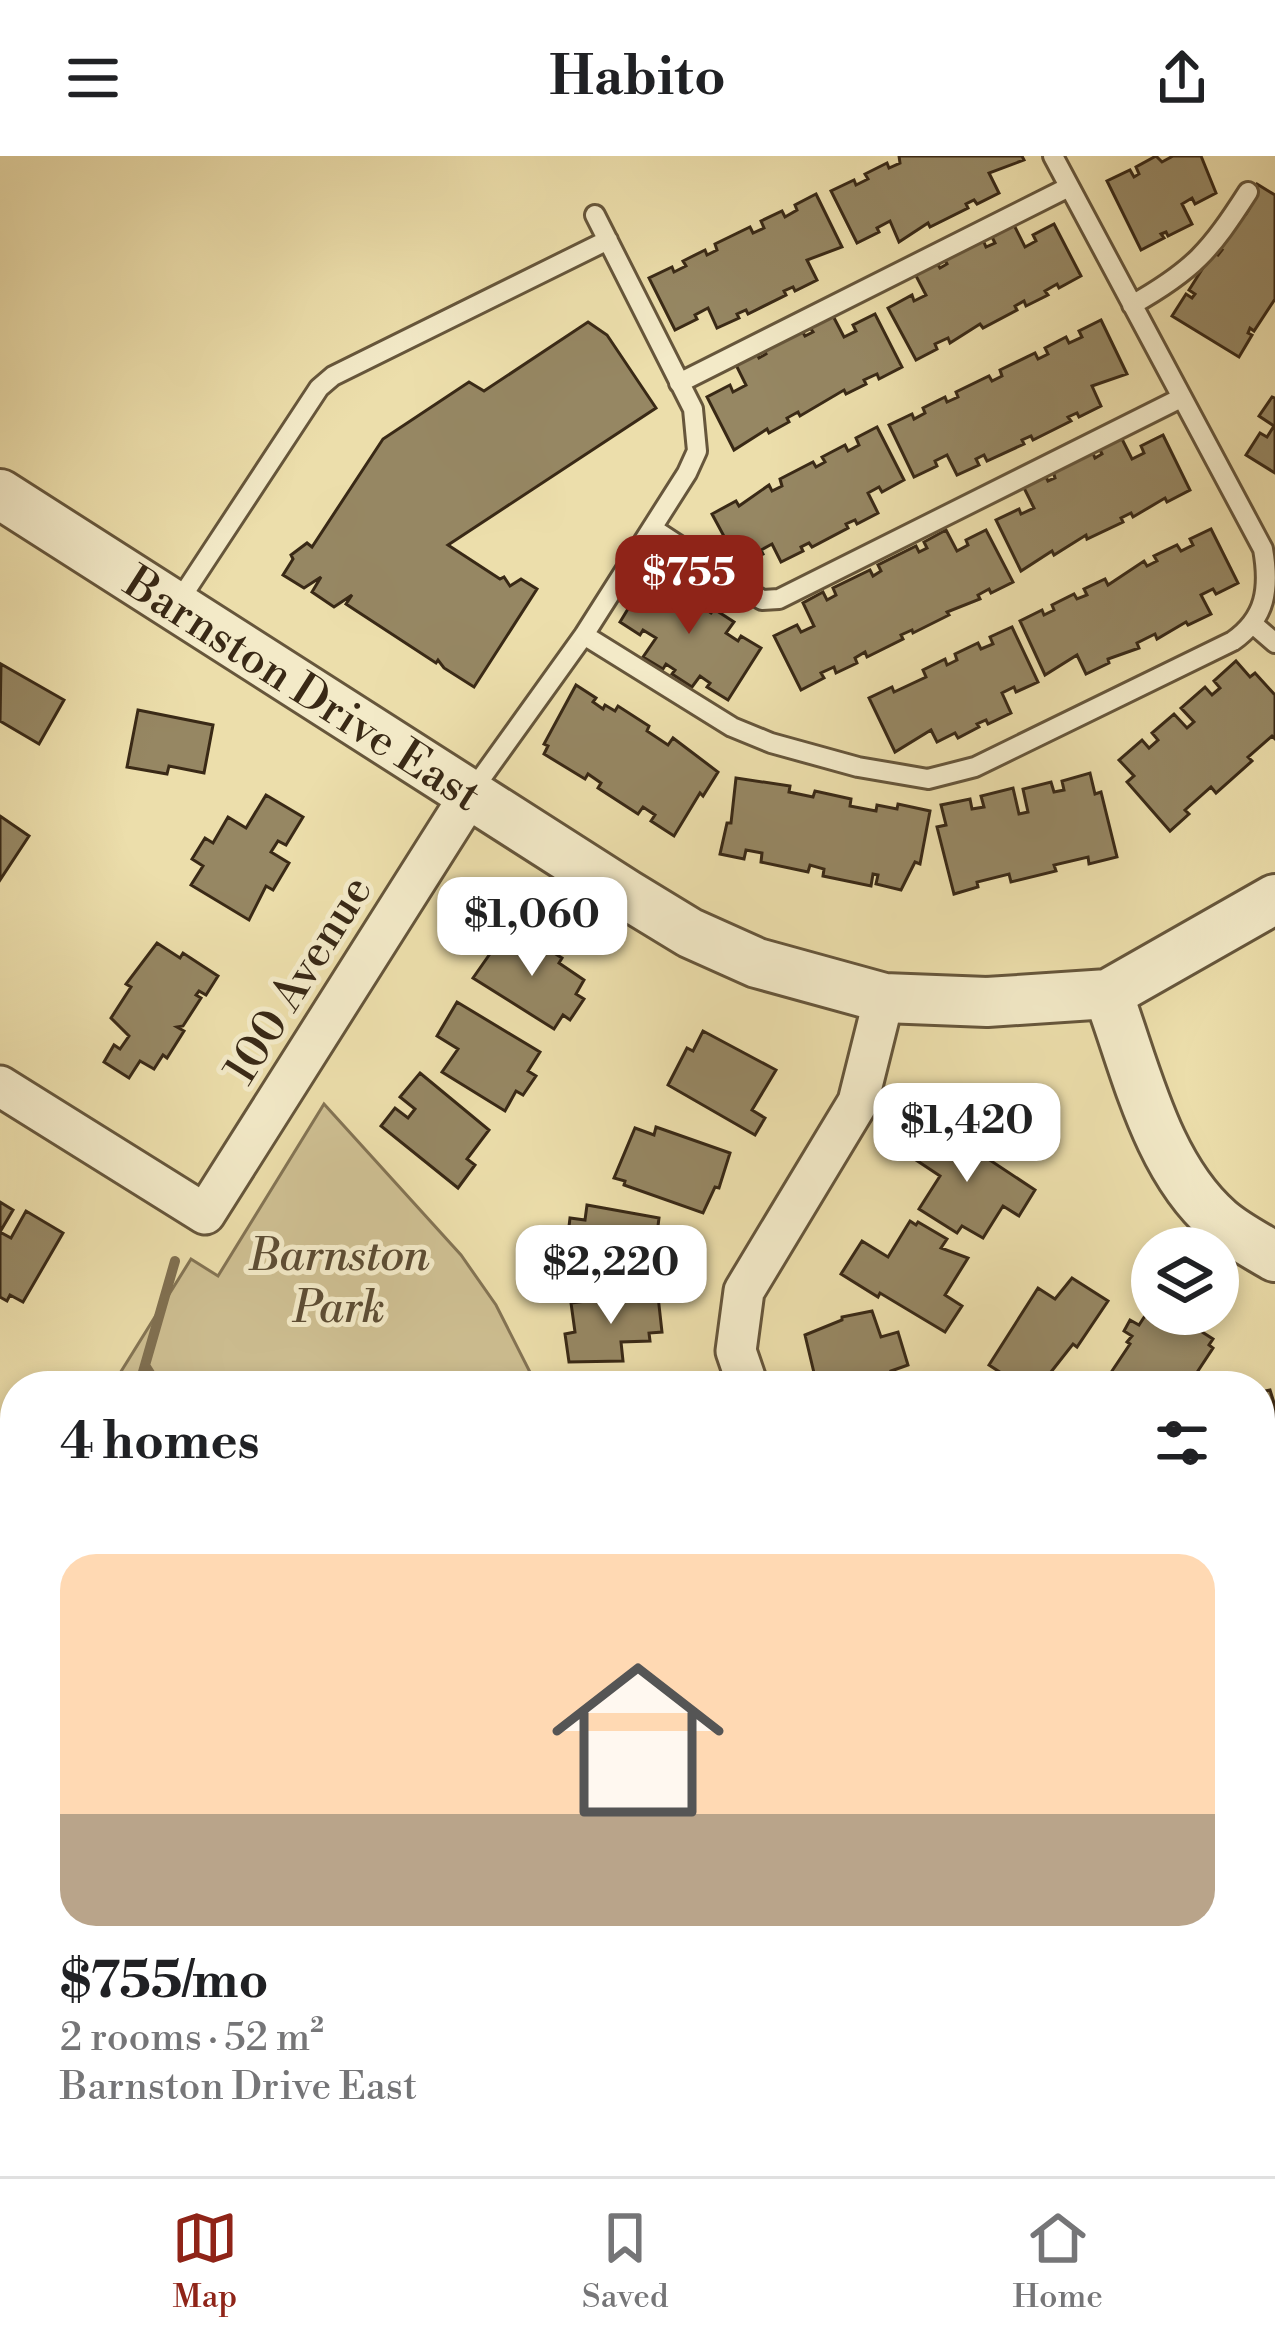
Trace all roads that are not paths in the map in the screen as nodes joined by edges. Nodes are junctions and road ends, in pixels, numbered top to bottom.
1 (1054, 156) edge
2 (1070, 187) junction
3 (1248, 192) dead end
4 (595, 215) dead end
5 (608, 241) junction
6 (1132, 305) junction
7 (679, 383) junction
8 (1180, 398) junction
9 (0, 494) edge
10 (652, 528) junction
11 (1267, 539) edge
12 (175, 607) junction
13 (1253, 624) junction
14 (584, 635) junction
15 (1275, 643) edge
16 (470, 795) junction
17 (1275, 899) edge
18 (1108, 994) junction
19 (884, 998) junction
20 (0, 1085) edge
21 (1275, 1257) edge
22 (743, 1371) edge

1 - 2 lane
2 - 6 lane
2 - 7 lane
3 - 6 lane
4 - 5 lane
5 - 7 lane
5 - 12 lane
6 - 8 lane
7 - 10 lane
8 - 10 lane
8 - 11 lane
9 - 12 street, Barnston Drive East
10 - 14 lane
11 - 13 lane
12 - 16 street, Barnston Drive East
13 - 14 lane
13 - 15 lane
14 - 16 lane
16 - 19 street, Barnston Drive East
16 - 20 street, 100 Avenue
17 - 18 street, Barnston Drive East
18 - 19 street, Barnston Drive East
18 - 21 street
19 - 22 street

